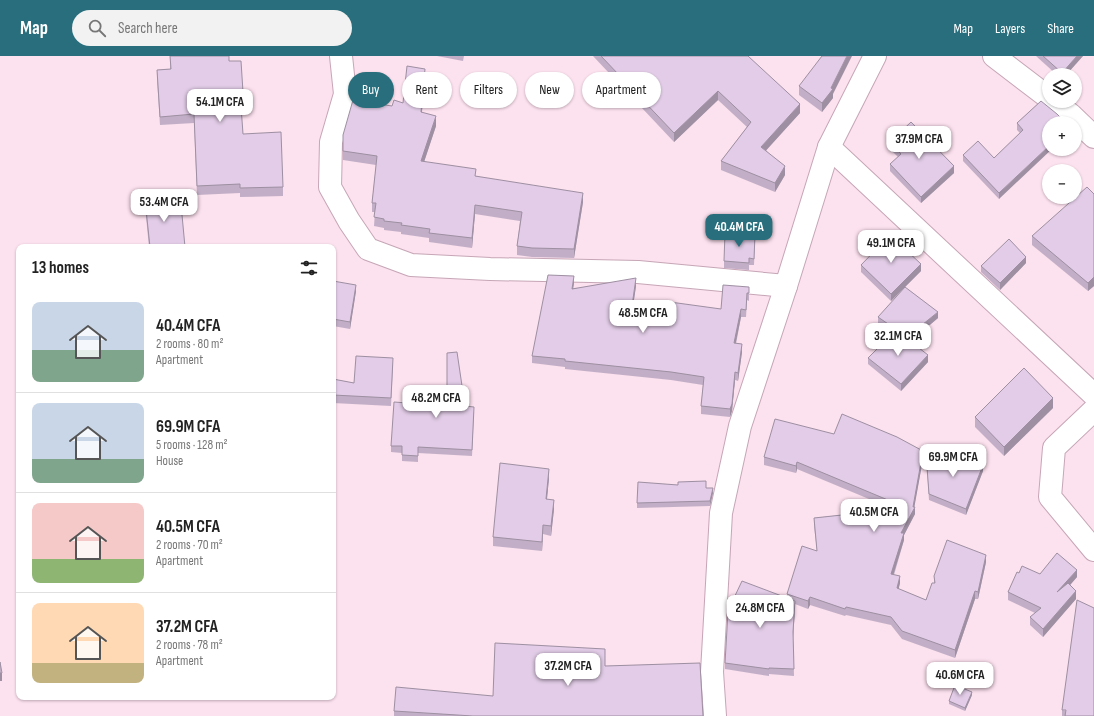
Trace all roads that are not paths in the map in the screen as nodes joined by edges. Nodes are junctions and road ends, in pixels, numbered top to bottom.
1 (341, 56) edge
2 (875, 56) edge
3 (994, 56) edge
4 (1042, 93) edge
5 (1062, 108) edge
6 (1094, 137) edge
7 (829, 147) junction
8 (786, 286) junction
9 (1094, 395) edge
10 (1094, 410) edge
11 (1094, 550) edge
12 (715, 716) edge

1 - 8 street
2 - 7 street
3 - 4 street
5 - 6 street
7 - 8 street
7 - 9 street
8 - 12 street
10 - 11 street

